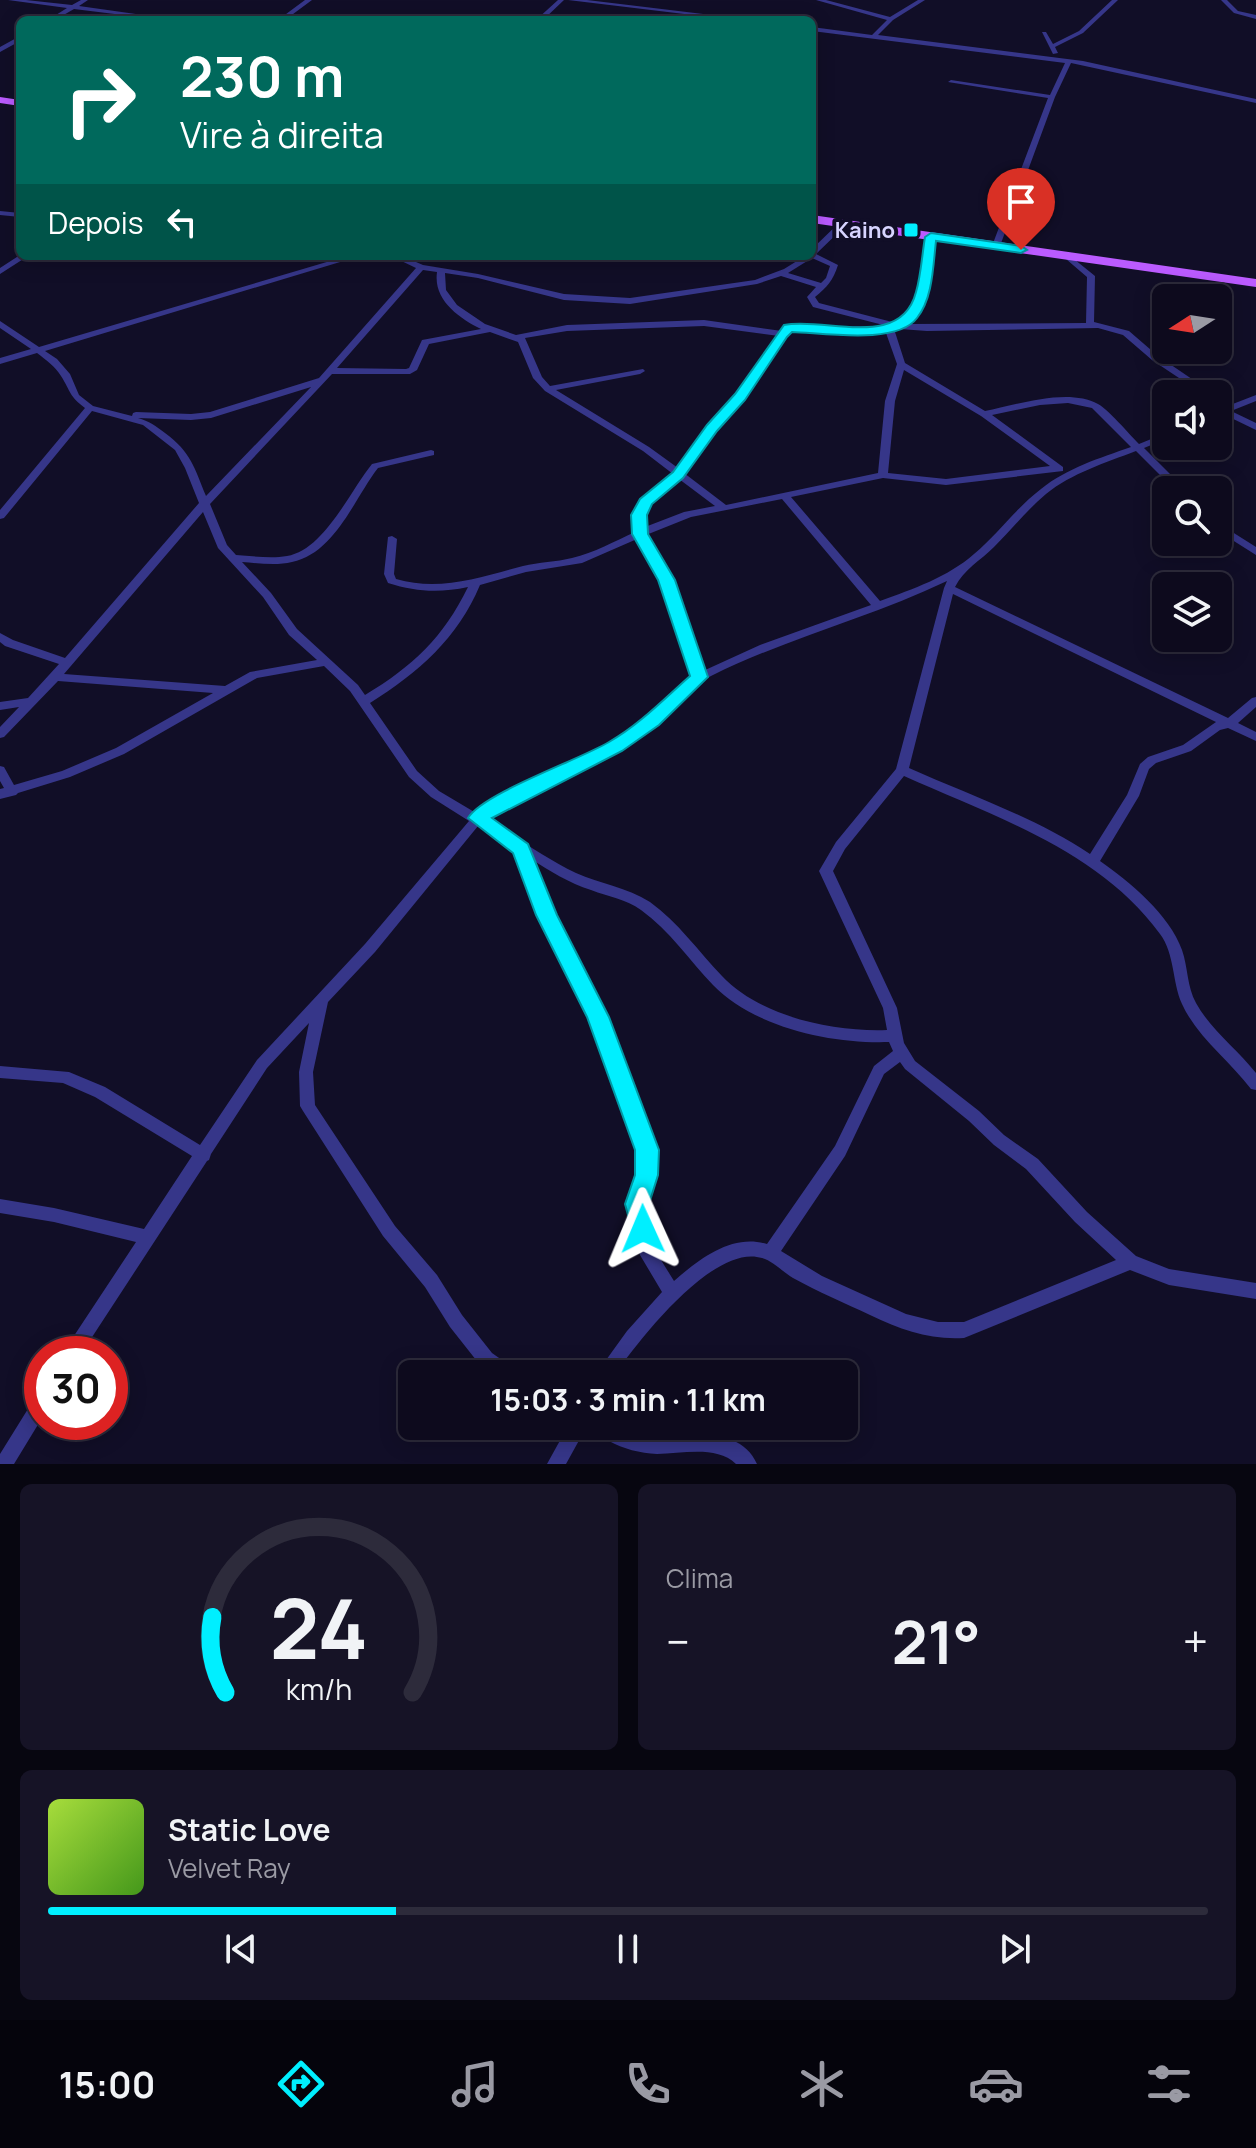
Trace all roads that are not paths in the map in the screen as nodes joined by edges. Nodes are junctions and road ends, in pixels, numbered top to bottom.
1 (11, 0) edge
2 (85, 0) edge
3 (309, 0) edge
4 (561, 0) edge
5 (571, 0) edge
6 (819, 0) edge
7 (922, 0) edge
8 (1115, 0) edge
9 (1224, 0) edge
10 (72, 8) junction
11 (58, 16) edge
12 (147, 16) dead end
13 (287, 16) edge
14 (543, 16) edge
15 (714, 16) edge
16 (1256, 17) edge
17 (891, 19) junction
18 (816, 30) edge
19 (1044, 33) dead end
20 (873, 37) junction
21 (16, 40) edge
22 (0, 42) edge
23 (10, 44) junction
24 (16, 45) edge
25 (1053, 46) junction
26 (0, 50) edge
27 (1057, 59) junction
28 (1069, 61) junction
29 (951, 82) dead end
30 (1052, 97) junction
31 (1256, 101) edge
32 (816, 220) edge
33 (843, 224) junction
34 (931, 237) junction
35 (996, 246) junction
36 (816, 250) edge
37 (816, 257) edge
38 (1069, 257) junction
39 (18, 260) edge
40 (343, 260) edge
41 (404, 260) edge
42 (803, 260) edge
43 (421, 267) junction
44 (441, 270) junction
45 (0, 272) edge
46 (782, 274) junction
47 (1256, 283) edge
48 (824, 287) junction
49 (1090, 323) junction
50 (0, 324) edge
51 (894, 329) junction
52 (489, 330) junction
53 (782, 334) junction
54 (517, 337) junction
55 (39, 350) junction
56 (0, 361) edge
57 (901, 364) junction
58 (640, 371) dead end
59 (326, 376) junction
60 (1188, 380) edge
61 (548, 389) junction
62 (1256, 398) edge
63 (1232, 406) edge
64 (90, 408) junction
65 (121, 414) junction
66 (984, 414) junction
67 (1232, 416) edge
68 (1256, 427) edge
69 (1152, 442) edge
70 (1138, 448) junction
71 (431, 453) dead end
72 (1063, 471) junction
73 (678, 475) junction
74 (883, 475) junction
75 (1167, 476) edge
76 (786, 498) junction
77 (205, 503) junction
78 (724, 508) junction
79 (0, 516) edge
80 (640, 534) junction
81 (1232, 536) edge
82 (392, 539) dead end
83 (1256, 552) edge
84 (234, 558) junction
85 (957, 572) junction
86 (475, 585) junction
87 (949, 588) junction
88 (879, 607) junction
89 (0, 637) edge
90 (327, 662) junction
91 (67, 663) junction
92 (55, 677) junction
93 (699, 677) junction
94 (225, 690) junction
95 (1256, 701) edge
96 (29, 702) junction
97 (363, 702) junction
98 (0, 706) edge
99 (1229, 724) junction
100 (0, 734) edge
101 (1256, 737) edge
102 (0, 770) edge
103 (902, 770) junction
104 (6, 793) edge
105 (478, 818) junction
106 (521, 849) junction
107 (1094, 859) junction
108 (322, 998) junction
109 (896, 1036) junction
110 (902, 1053) junction
111 (0, 1072) edge
112 (1256, 1084) edge
113 (204, 1155) junction
114 (0, 1206) edge
115 (148, 1237) junction
116 (770, 1254) junction
117 (1130, 1262) junction
118 (1256, 1291) edge
119 (671, 1292) junction
120 (83, 1336) edge
121 (487, 1360) edge
122 (616, 1360) edge
123 (24, 1431) edge
124 (570, 1440) edge
125 (620, 1440) edge
126 (4, 1464) edge
127 (556, 1464) edge
128 (748, 1464) edge

1 - 10 street
2 - 10 street
3 - 13 street
4 - 14 street
5 - 15 street
6 - 17 street
7 - 17 street
8 - 25 street
9 - 16 street
10 - 11 street
10 - 12 street
17 - 20 street
18 - 20 street
19 - 25 street
20 - 27 street
21 - 23 street
22 - 23 street
23 - 24 street
23 - 26 street
25 - 27 street
27 - 28 street
28 - 30 street
28 - 31 street
29 - 30 street
30 - 35 street
32 - 33 main road
33 - 34 main road
33 - 36 street
34 - 35 main road
34 - 51 street
35 - 38 main road
37 - 48 street
38 - 47 main road
38 - 49 street
39 - 45 street
40 - 55 street
41 - 43 street
42 - 46 street
43 - 44 street
43 - 59 street
44 - 46 street
44 - 52 street
46 - 48 street
48 - 51 street
49 - 51 street
49 - 60 street
50 - 55 street
51 - 53 street
51 - 57 street
52 - 54 street
52 - 59 street
53 - 54 street
53 - 73 street
54 - 61 street
55 - 56 street
55 - 64 street
57 - 66 street
57 - 74 street
58 - 61 street
59 - 65 street
59 - 77 street
61 - 73 street
62 - 63 street
64 - 65 street
64 - 79 street
65 - 77 street
66 - 70 street
66 - 72 street
67 - 68 street
69 - 70 street
70 - 72 street
70 - 75 street
71 - 84 street
72 - 74 street
72 - 85 street
73 - 78 street
73 - 80 street
74 - 76 street
76 - 78 street
76 - 88 street
77 - 84 street
77 - 91 street
78 - 80 street
80 - 86 street
80 - 93 street
81 - 83 street
82 - 86 street
84 - 90 street
85 - 87 street
85 - 88 street
86 - 97 street
87 - 99 street
87 - 103 street
88 - 93 street
89 - 91 street
90 - 94 street
90 - 97 street
91 - 92 street
92 - 94 street
92 - 96 street
93 - 105 street
94 - 104 street
95 - 99 street
96 - 98 street
96 - 100 street
97 - 105 street
99 - 101 street
99 - 107 street
102 - 104 street
103 - 107 street
103 - 109 street
105 - 106 street
105 - 108 street
106 - 109 street
106 - 119 street
107 - 112 street
108 - 113 street
108 - 121 street
109 - 110 street
110 - 116 street
110 - 117 street
111 - 113 street
113 - 115 street
114 - 115 street
115 - 120 street
116 - 117 street
116 - 119 street
117 - 118 street
119 - 122 street
123 - 126 street
124 - 127 street
125 - 128 street

